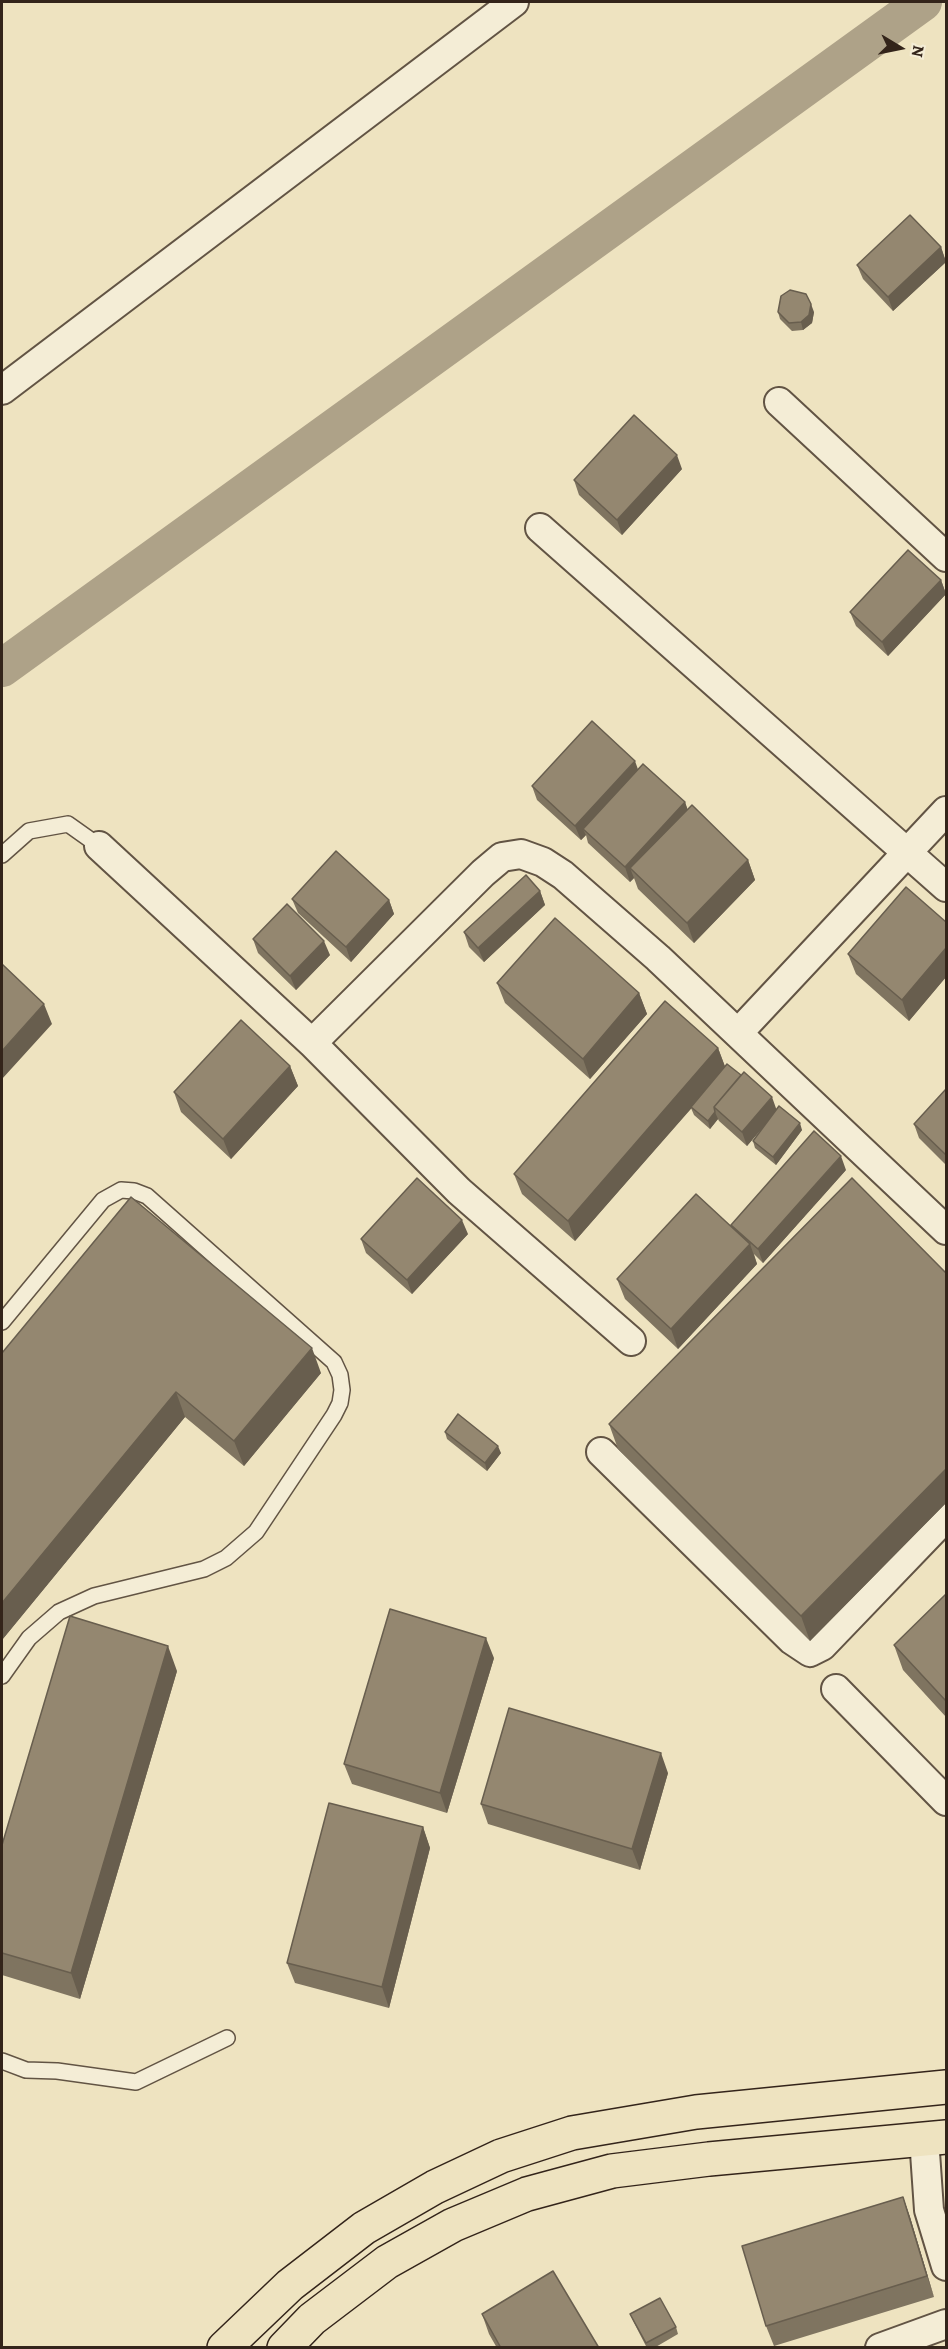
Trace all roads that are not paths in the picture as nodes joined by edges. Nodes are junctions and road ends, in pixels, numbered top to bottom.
1 (514, 2) edge
2 (2, 390) edge
3 (780, 402) dead end
4 (540, 528) dead end
5 (946, 557) edge
6 (946, 811) edge
7 (99, 846) joint
8 (907, 851) junction
9 (2, 855) edge
10 (946, 887) edge
11 (738, 1033) junction
12 (312, 1043) junction
13 (946, 1230) edge
14 (2, 1322) edge
15 (631, 1341) dead end
16 (601, 1452) dead end
17 (946, 1517) edge
18 (2, 1676) edge
19 (836, 1689) dead end
20 (946, 1801) edge
21 (227, 2038) dead end
22 (2, 2061) edge
23 (946, 2087) edge
24 (935, 2137) edge
25 (946, 2266) edge
26 (946, 2324) edge
27 (224, 2348) edge
28 (284, 2348) edge
29 (880, 2348) edge

1 - 2 street
3 - 5 street
4 - 8 street
6 - 8 street
7 - 9 lane
7 - 12 street
8 - 10 street
8 - 11 street
11 - 12 street
11 - 13 street
12 - 15 street
14 - 18 lane
16 - 17 street
19 - 20 street
21 - 22 lane
23 - 27 highway
24 - 25 street
24 - 28 highway
26 - 29 street

